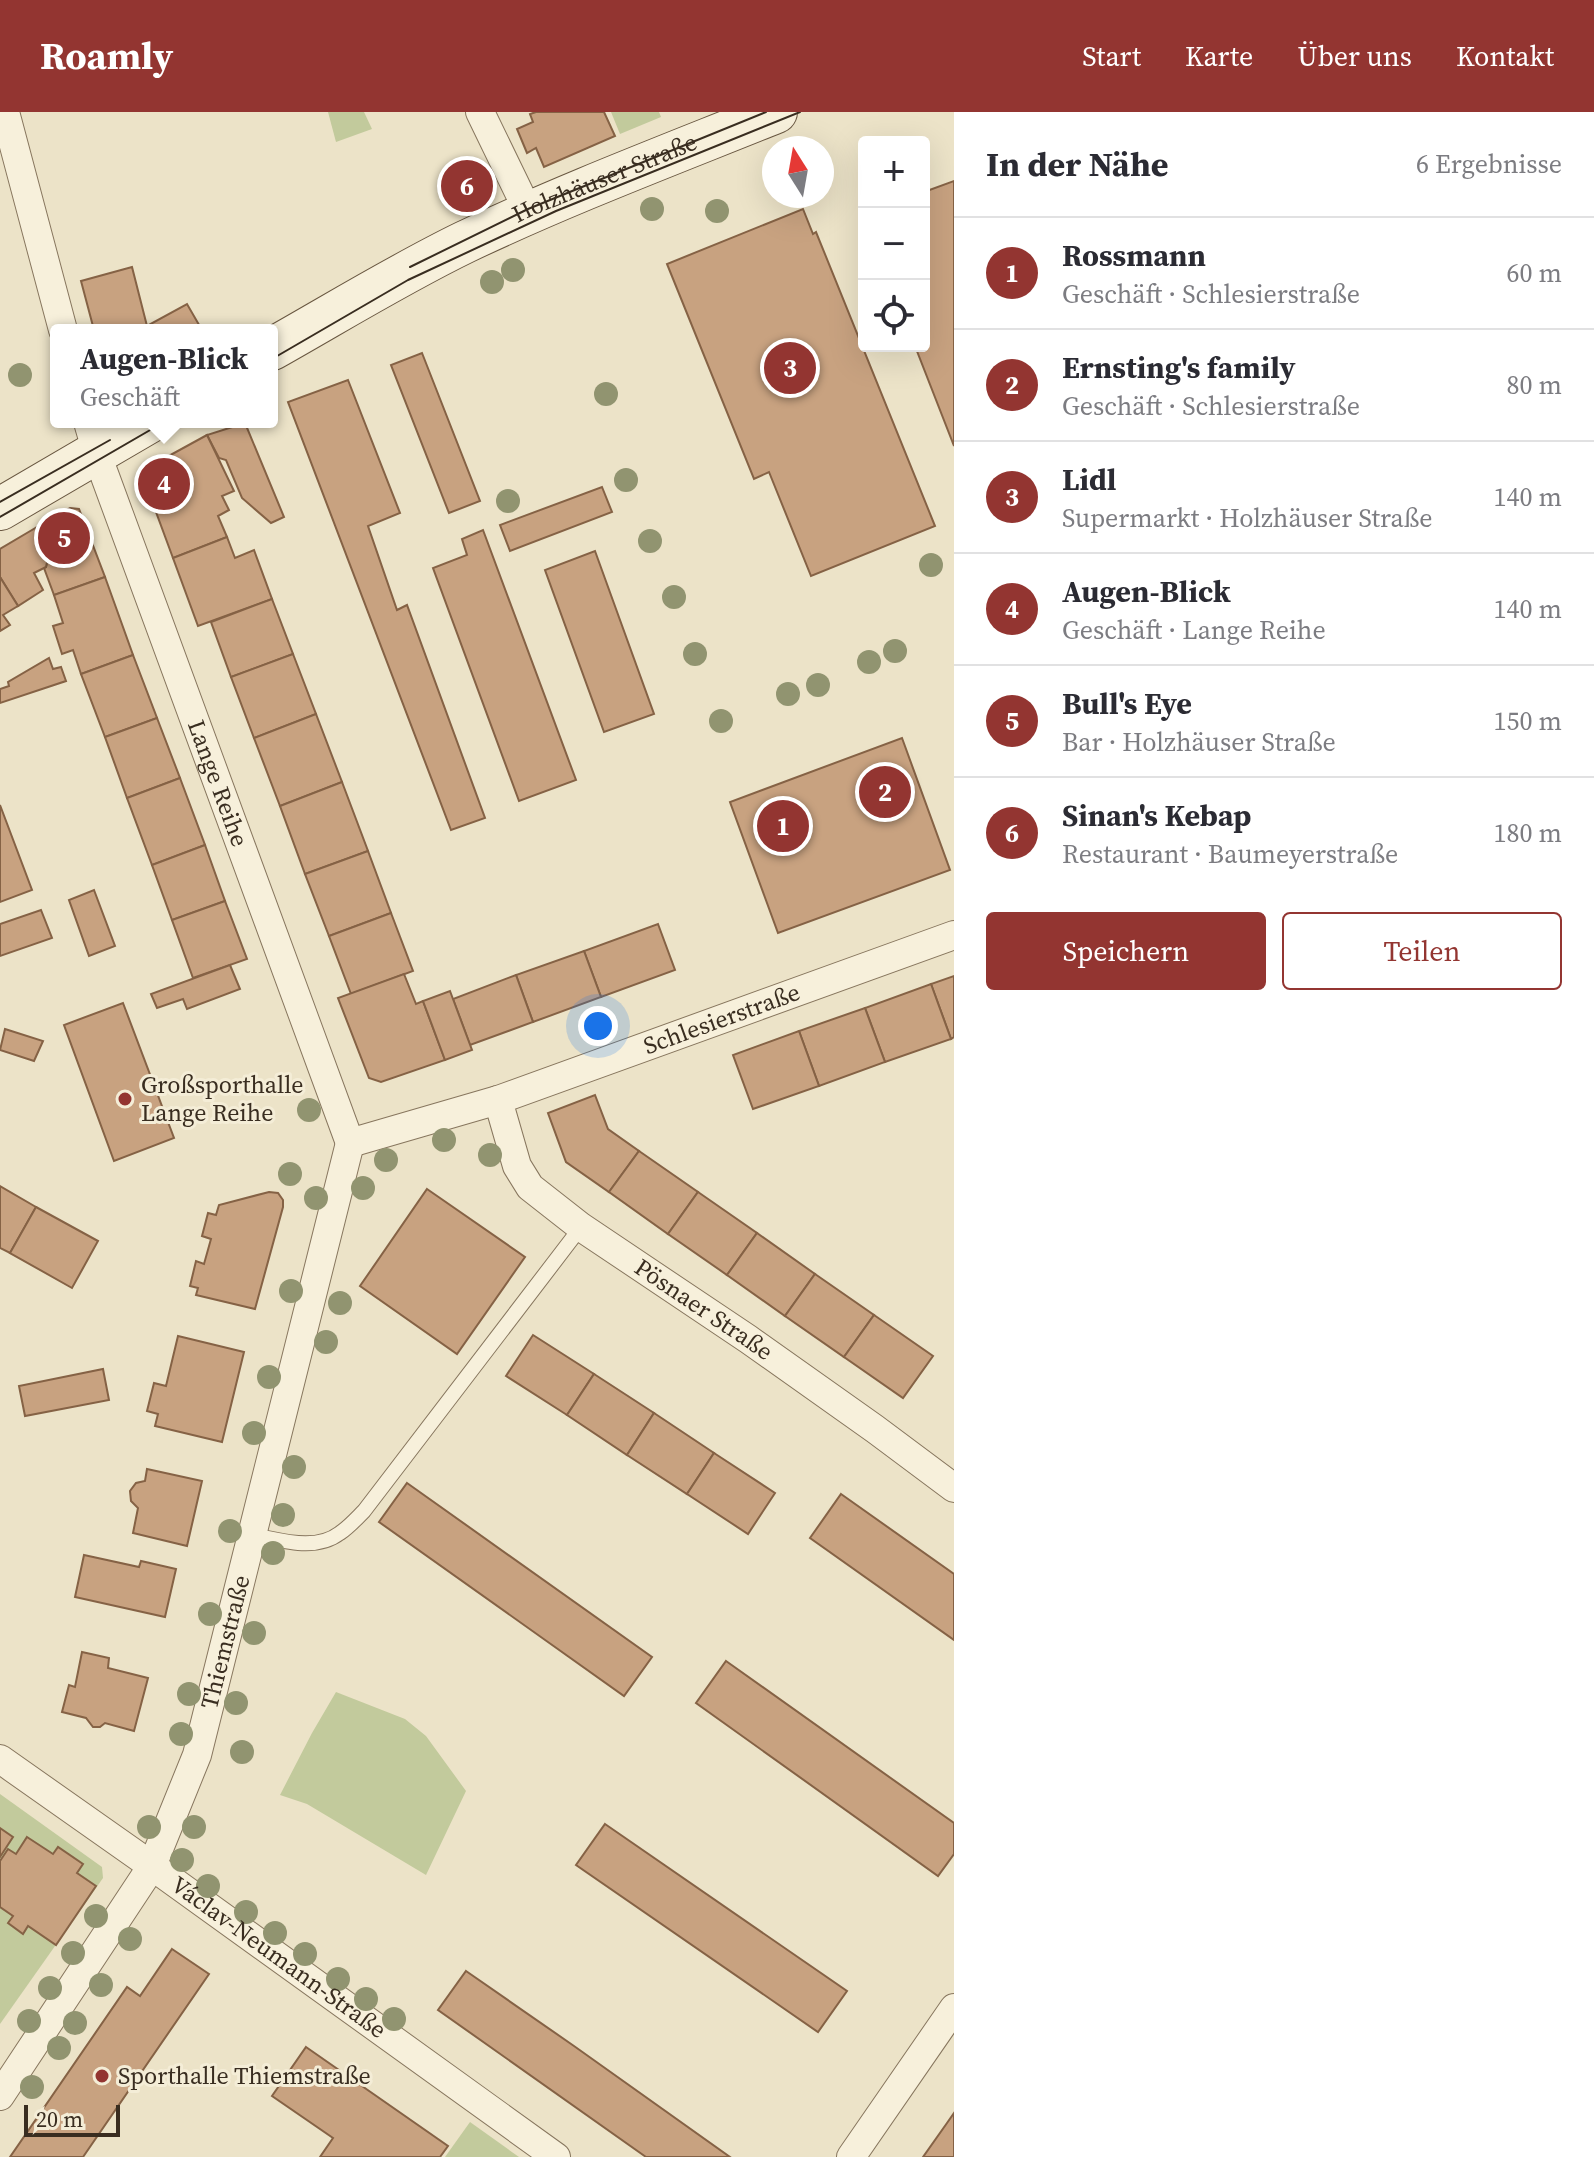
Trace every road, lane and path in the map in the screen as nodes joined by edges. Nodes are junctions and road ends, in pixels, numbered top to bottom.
1 (5, 112) edge
2 (480, 112) edge
3 (776, 112) edge
4 (529, 213) junction
5 (61, 324) edge
6 (278, 346) edge
7 (128, 428) edge
8 (93, 438) edge
9 (0, 509) edge
10 (954, 935) edge
11 (498, 1100) junction
12 (350, 1143) junction
13 (581, 1227) junction
14 (954, 1488) edge
15 (252, 1535) junction
16 (0, 1759) edge
17 (152, 1866) junction
18 (954, 2008) edge
19 (0, 2096) edge
20 (556, 2157) edge
21 (851, 2157) edge

1 - 5 street
2 - 4 street
3 - 4 main road, Holzhäuser Straße
4 - 6 main road, Holzhäuser Straße
7 - 8 main road
8 - 9 main road
8 - 12 street, Lange Reihe
10 - 11 street, Schlesierstraße
11 - 12 street, Schlesierstraße
11 - 13 street, Pösnaer Straße
12 - 15 street, Thiemstraße
13 - 14 street, Pösnaer Straße
13 - 15 lane
15 - 17 street, Thiemstraße
16 - 17 street, Václav-Neumann-Straße
17 - 19 street, Thiemstraße
17 - 20 street, Václav-Neumann-Straße
18 - 21 street

